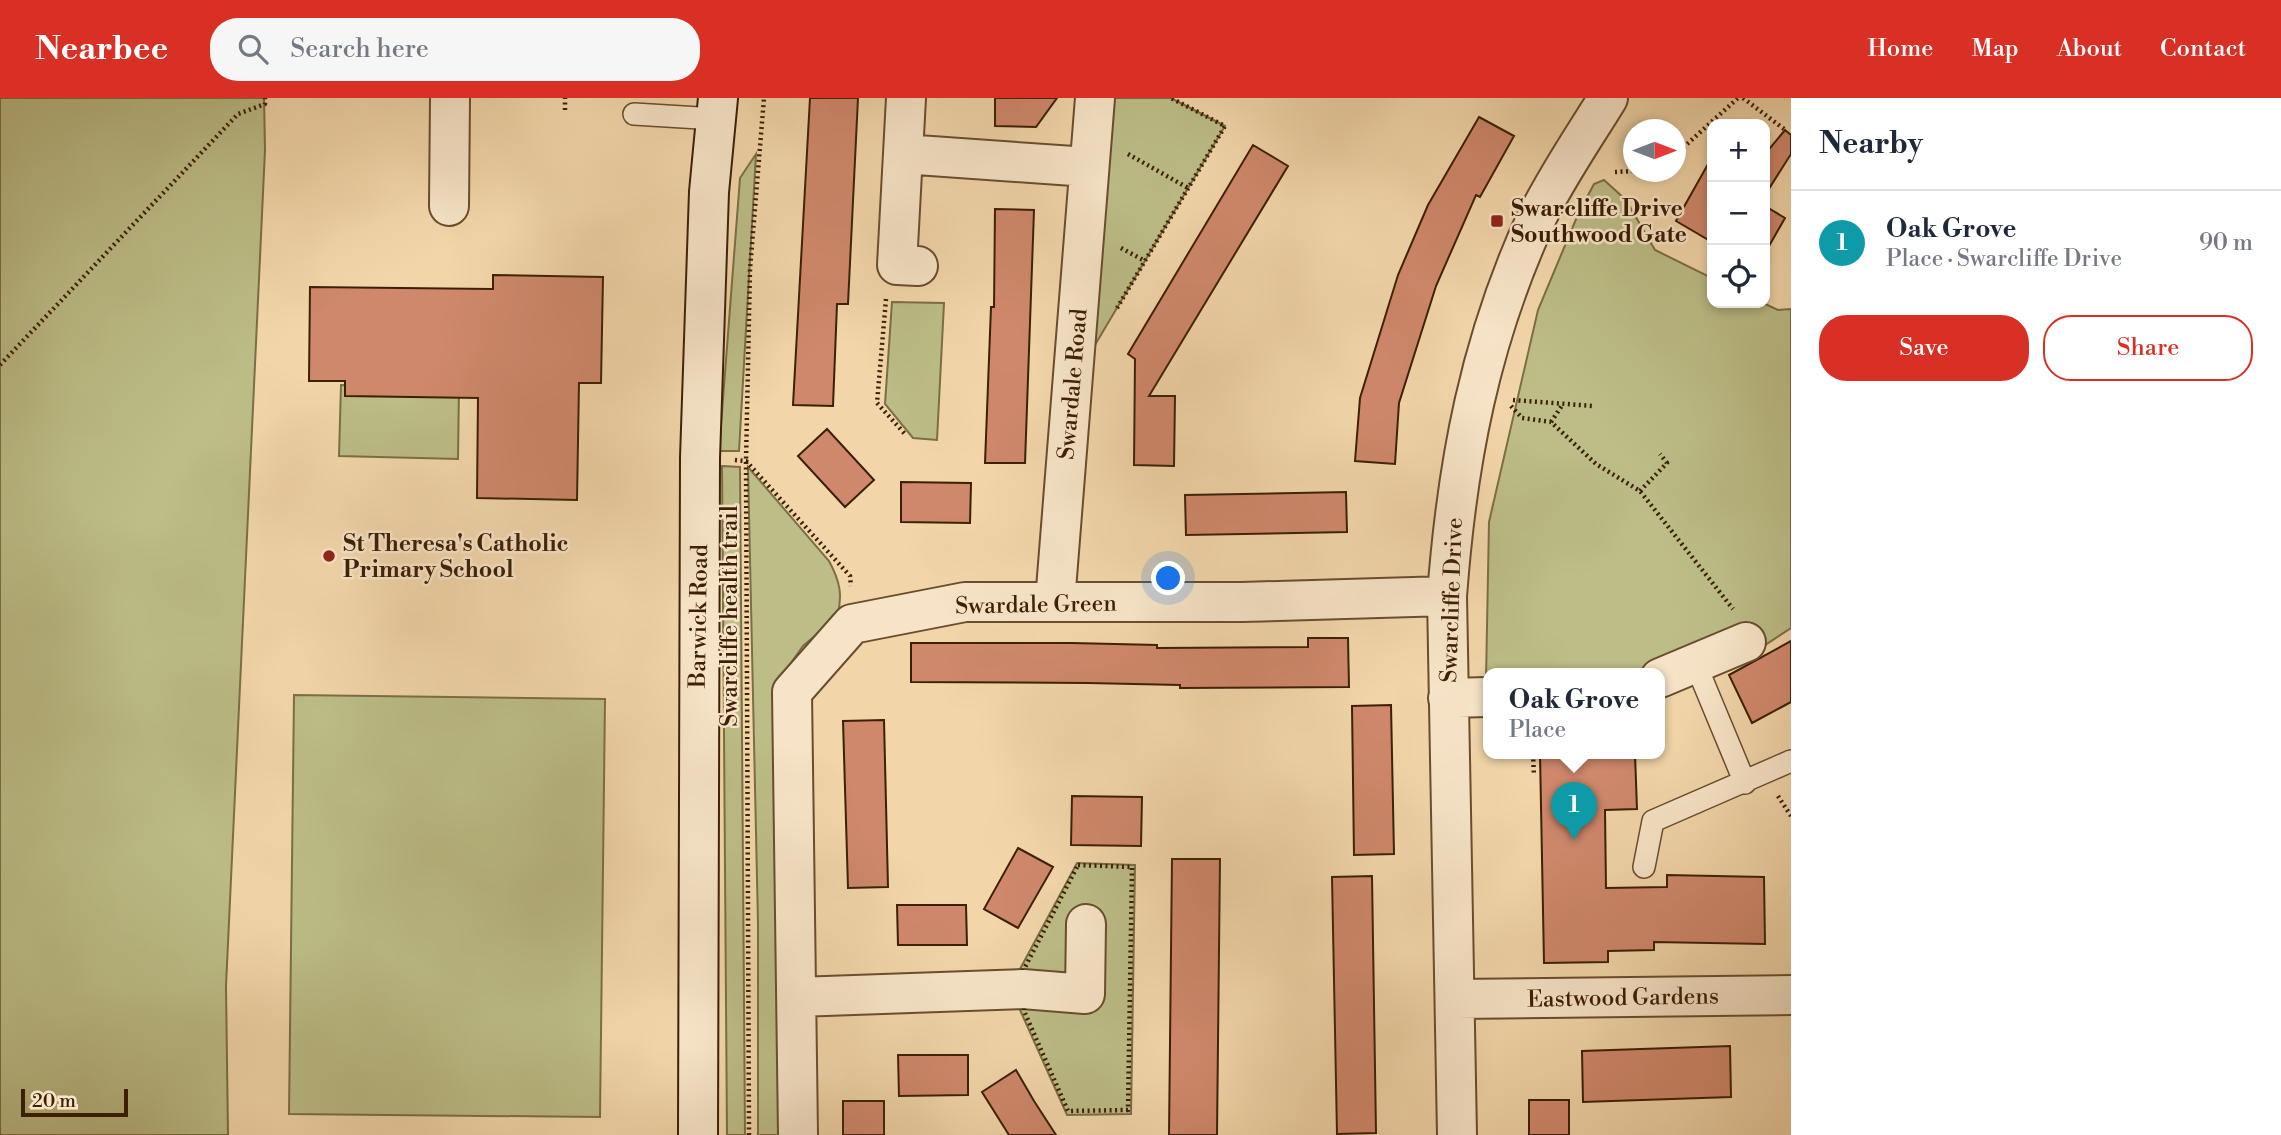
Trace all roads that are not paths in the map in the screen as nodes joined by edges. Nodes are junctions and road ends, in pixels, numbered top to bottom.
1 (450, 98) edge
2 (906, 98) edge
3 (1608, 98) edge
4 (717, 108) edge
5 (634, 114) dead end
6 (1091, 132) edge
7 (903, 154) junction
8 (449, 206) dead end
9 (908, 266) road end
10 (1447, 596) junction
11 (1055, 602) junction
12 (1746, 642) road end
13 (1696, 665) junction
14 (1665, 676) edge
15 (1483, 697) edge
16 (1448, 698) junction
17 (1791, 761) edge
18 (1745, 783) junction
19 (1644, 867) dead end
20 (1087, 924) dead end
21 (1791, 995) edge
22 (797, 997) junction
23 (1456, 999) junction
24 (698, 1135) edge
25 (798, 1135) edge
26 (1457, 1135) edge

1 - 8 street
2 - 7 street
3 - 10 street, Swarcliffe Drive
4 - 5 lane
4 - 24 street, Barwick Road
6 - 7 street
6 - 11 street, Swardale Road
7 - 9 street
10 - 11 street, Swardale Green
10 - 16 street, Swarcliffe Drive
11 - 22 street, Swardale Green
12 - 13 street
13 - 14 street
13 - 18 lane
15 - 16 street
16 - 23 street, Swarcliffe Drive
17 - 18 lane
18 - 19 lane
20 - 22 street
21 - 23 street, Eastwood Gardens
22 - 25 street
23 - 26 street, Swarcliffe Drive

